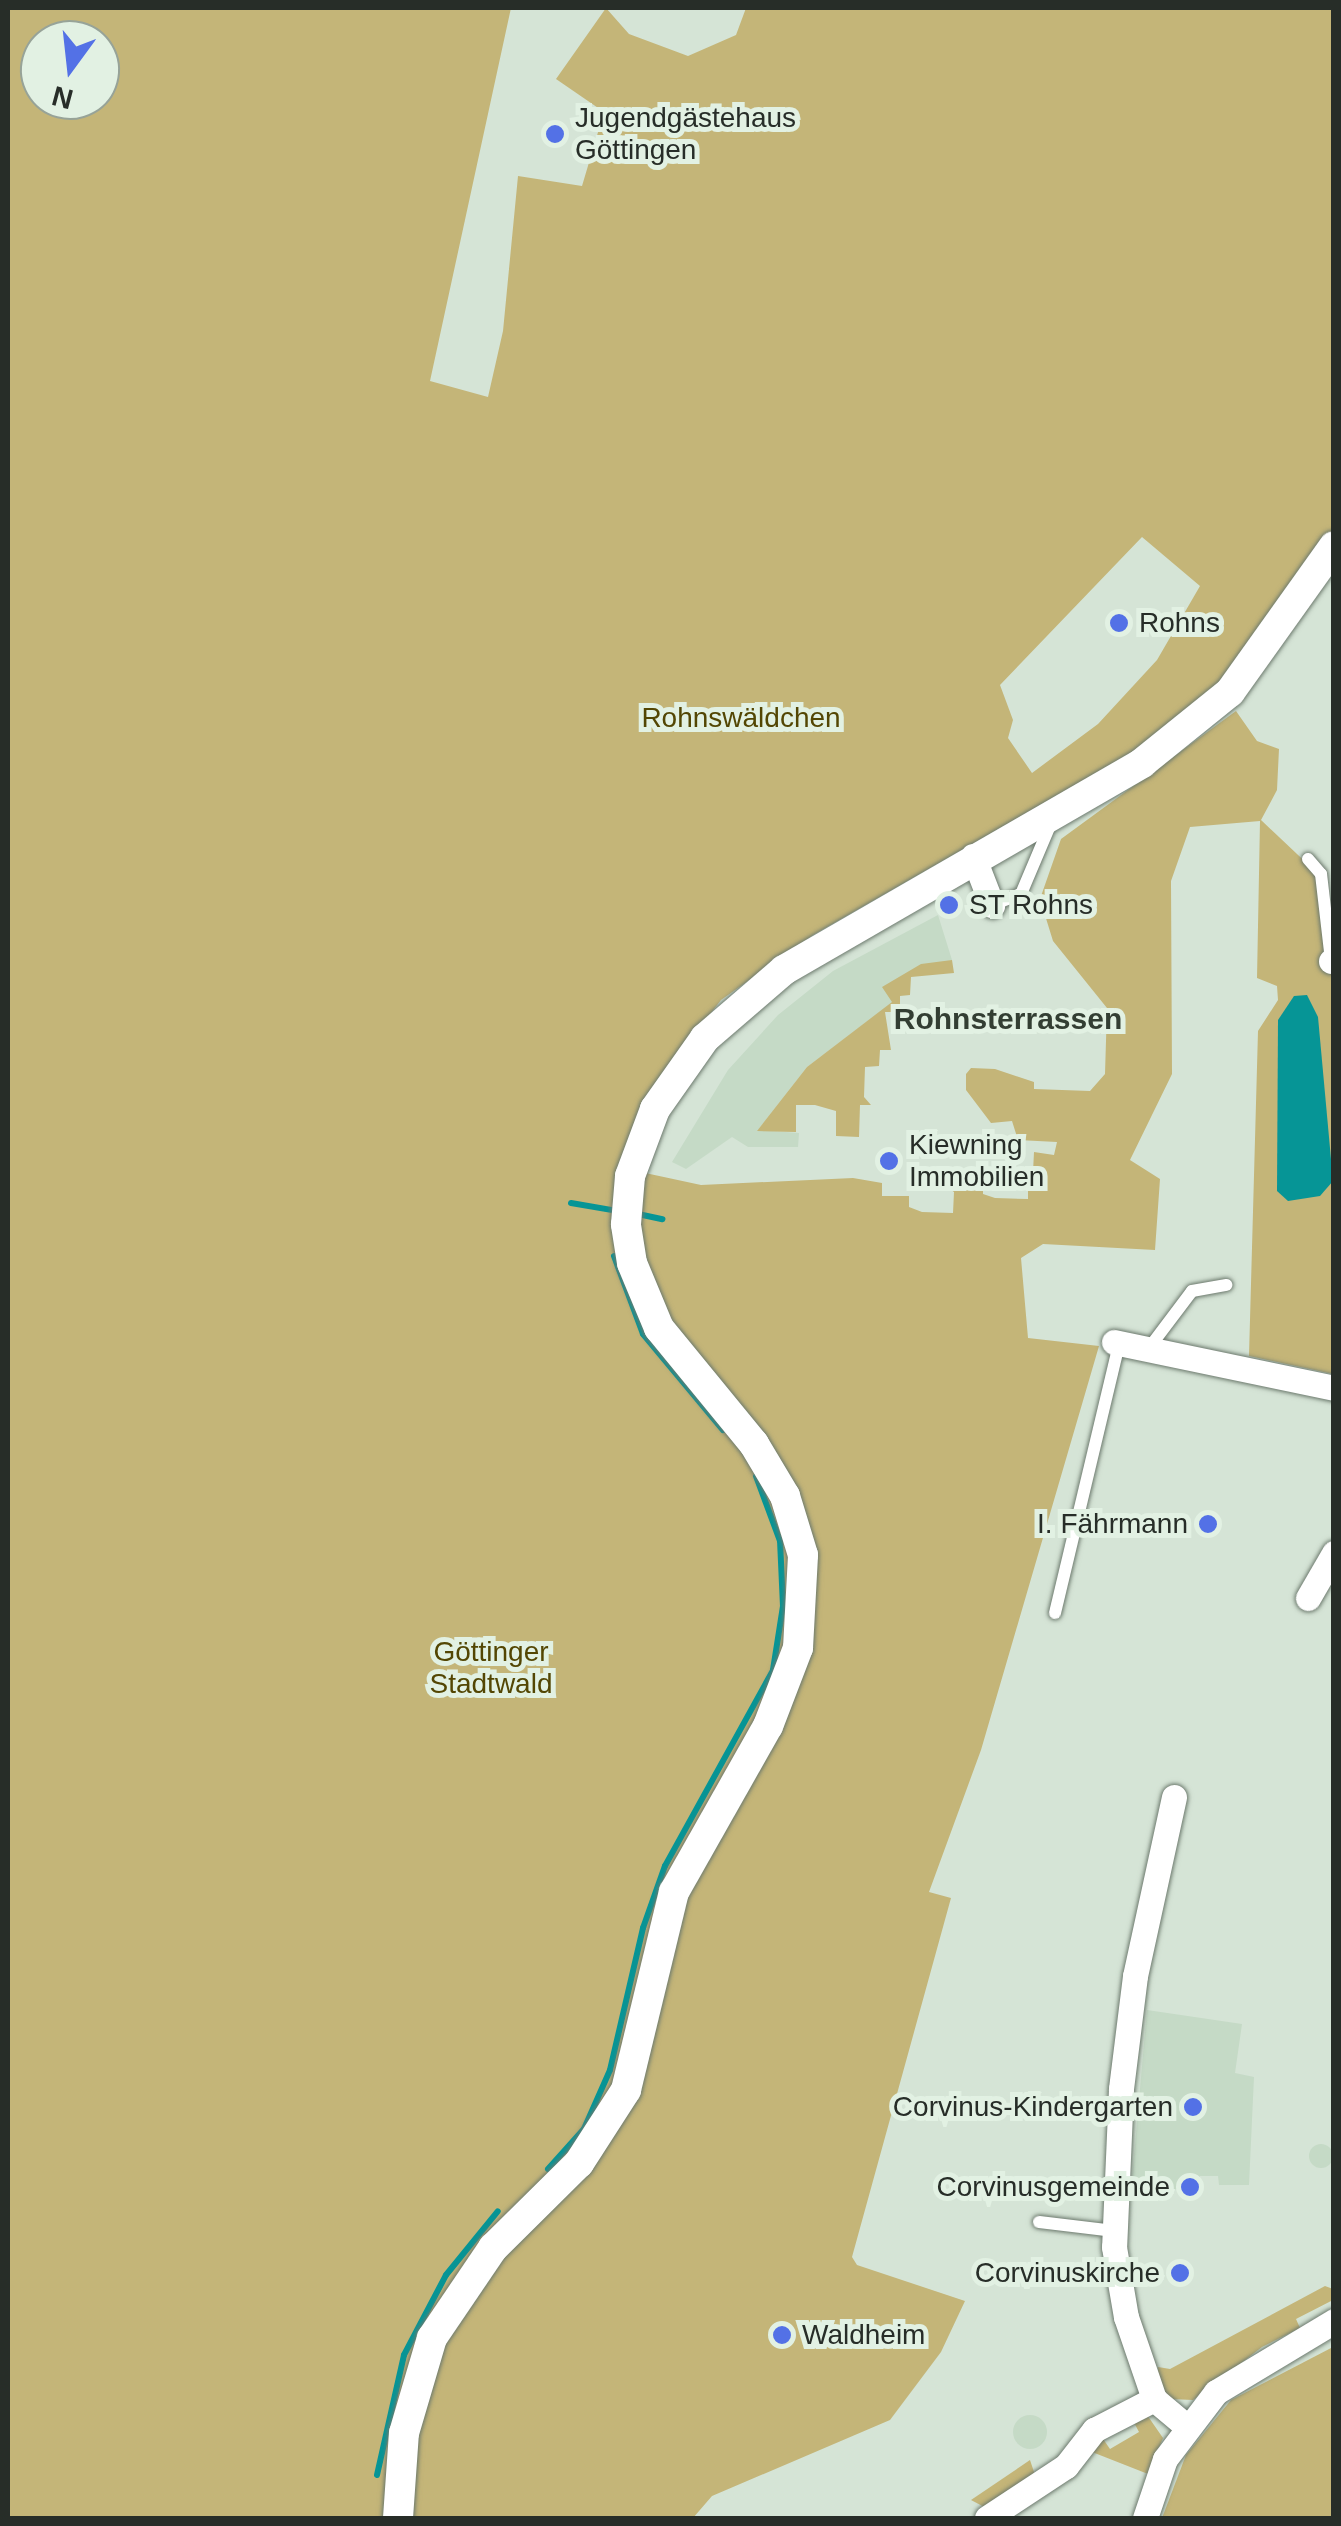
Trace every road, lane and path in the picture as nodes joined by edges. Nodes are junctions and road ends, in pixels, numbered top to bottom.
1 (1334, 546) edge
2 (1056, 812) junction
3 (973, 856) junction
4 (1308, 860) dead end
5 (992, 905) joint
6 (1332, 961) edge
7 (1226, 1285) dead end
8 (1116, 1343) joint
9 (1149, 1348) junction
10 (1334, 1388) edge
11 (1334, 1553) edge
12 (1308, 1598) dead end
13 (1055, 1612) dead end
14 (1174, 1797) dead end
15 (1039, 2222) dead end
16 (1114, 2231) junction
17 (1334, 2321) edge
18 (1154, 2399) junction
19 (1185, 2425) junction
20 (398, 2518) edge
21 (987, 2518) edge
22 (1146, 2518) edge

1 - 2 street
2 - 3 street
2 - 5 lane
3 - 5 street
3 - 20 street
4 - 6 lane
7 - 9 lane
8 - 9 street
8 - 13 lane
9 - 10 street
11 - 12 street
14 - 16 street
15 - 16 lane
16 - 18 street
17 - 19 street
18 - 19 street
18 - 21 street
19 - 22 street

